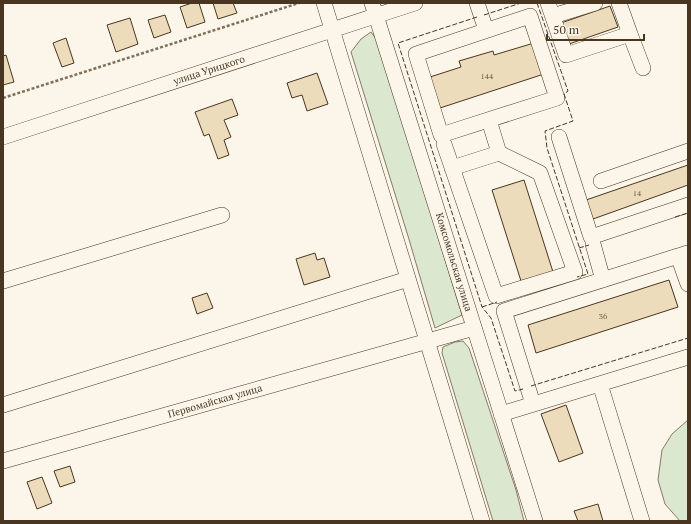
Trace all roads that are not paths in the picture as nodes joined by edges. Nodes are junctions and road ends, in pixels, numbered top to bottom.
1 (324, 3) edge
2 (415, 3) edge
3 (477, 3) edge
4 (595, 3) edge
5 (619, 3) edge
6 (375, 9) edge
7 (551, 10) edge
8 (486, 30) junction
9 (332, 31) junction
10 (630, 34) junction
11 (643, 68) dead end
12 (488, 120) junction
13 (3, 136) edge
14 (559, 137) dead end
15 (444, 144) dead end
16 (688, 151) edge
17 (499, 153) junction
18 (452, 168) junction
19 (601, 181) dead end
20 (688, 205) edge
21 (222, 215) dead end
22 (593, 244) dead end
23 (683, 254) edge
24 (408, 278) junction
25 (603, 280) junction
26 (3, 281) edge
27 (688, 284) edge
28 (474, 328) junction
29 (427, 342) junction
30 (688, 357) edge
31 (600, 384) junction
32 (533, 404) junction
33 (3, 405) edge
34 (501, 414) junction
35 (3, 461) edge
36 (482, 521) edge
37 (535, 521) edge
38 (642, 521) edge

1 - 9 street
2 - 6 street, улица Урицкого
3 - 8 street
4 - 7 street
5 - 10 street
6 - 9 street, улица Урицкого
6 - 28 street, Комсомольская улица
7 - 10 street
8 - 12 street
8 - 12 street
9 - 13 street, улица Урицкого
9 - 24 street
10 - 11 street
12 - 17 street
14 - 20 street
15 - 18 street
16 - 19 street
17 - 18 street
17 - 18 street
21 - 26 street
22 - 25 street
23 - 25 street
23 - 27 street
24 - 29 street
24 - 33 street
25 - 32 street
28 - 29 street, Первомайская улица
28 - 34 street, Комсомольская улица
29 - 35 street, Первомайская улица
29 - 36 street
30 - 31 street
31 - 32 street
31 - 38 street
32 - 34 street
34 - 37 street, Комсомольская улица

